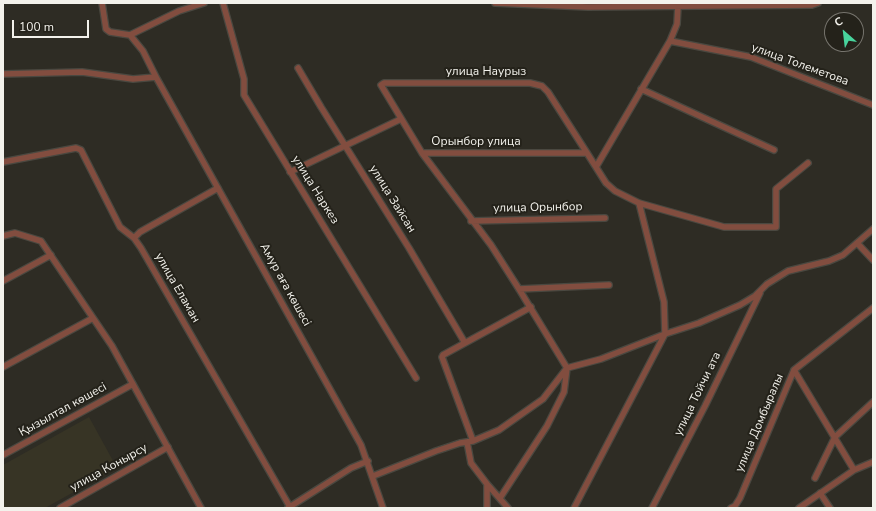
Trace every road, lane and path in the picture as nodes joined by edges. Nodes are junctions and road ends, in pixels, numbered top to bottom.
1 (102, 3) edge
2 (204, 3) edge
3 (223, 3) edge
4 (495, 3) edge
5 (818, 3) edge
6 (638, 5) edge
7 (678, 6) junction
8 (130, 35) junction
9 (670, 41) junction
10 (298, 68) dead end
11 (3, 74) edge
12 (156, 77) junction
13 (382, 84) joint
14 (641, 89) junction
15 (873, 105) edge
16 (401, 119) junction
17 (344, 145) junction
18 (774, 150) dead end
19 (422, 153) junction
20 (588, 153) junction
21 (3, 162) edge
22 (808, 163) dead end
23 (596, 167) junction
24 (290, 172) junction
25 (218, 188) junction
26 (639, 202) junction
27 (605, 218) dead end
28 (471, 220) junction
29 (873, 229) edge
30 (3, 236) edge
31 (134, 238) junction
32 (858, 244) junction
33 (51, 255) junction
34 (873, 260) edge
35 (3, 281) edge
36 (609, 285) dead end
37 (519, 288) junction
38 (762, 289) junction
39 (531, 307) junction
40 (873, 308) edge
41 (93, 318) junction
42 (665, 334) junction
43 (465, 343) junction
44 (3, 367) edge
45 (567, 368) junction
46 (794, 370) junction
47 (416, 378) dead end
48 (133, 384) junction
49 (873, 402) edge
50 (835, 438) junction
51 (470, 441) junction
52 (168, 448) junction
53 (3, 455) edge
54 (368, 461) junction
55 (873, 462) edge
56 (854, 470) junction
57 (373, 476) junction
58 (815, 478) dead end
59 (487, 484) junction
60 (820, 493) junction
61 (500, 498) junction
62 (289, 507) edge
63 (60, 508) edge
64 (201, 508) edge
65 (383, 508) edge
66 (487, 508) edge
67 (508, 508) edge
68 (574, 508) edge
69 (652, 508) edge
70 (732, 508) edge
71 (799, 508) edge
72 (830, 508) edge

1 - 8 street
2 - 8 street
3 - 24 street, улица Наркез
4 - 6 street
5 - 7 street
6 - 7 street
7 - 9 street
8 - 12 street, Амур аға көшесі
9 - 14 street
9 - 15 street, улица Толеметова
10 - 17 street, улица Зайсан
11 - 12 street
12 - 25 street, Амур аға көшесі
13 - 16 street, Орынбор улица
13 - 20 street, улица Наурыз
14 - 18 street
14 - 23 street
16 - 17 street
16 - 19 street, Орынбор улица
17 - 24 street
17 - 43 street, улица Зайсан
19 - 20 street, Орынбор улица
19 - 28 street
20 - 23 street, улица Наурыз
21 - 31 street, улица Еламан
22 - 26 street, улица Наурыз
23 - 26 street, улица Наурыз
24 - 47 street, улица Наркез
25 - 31 street
25 - 54 street, Амур аға көшесі
26 - 42 street
27 - 28 street, улица Орынбор
28 - 37 street
29 - 32 street
30 - 33 street
31 - 62 street, улица Еламан
32 - 34 street
32 - 38 street
33 - 35 street
33 - 41 street
36 - 37 street
37 - 39 street
38 - 42 street
38 - 69 street, улица Тойчи ата
39 - 43 street
39 - 45 street
40 - 46 street, улица Домбыралы
41 - 44 street
41 - 48 street
42 - 45 street
42 - 68 street
43 - 51 street
45 - 51 street
45 - 61 street
46 - 50 street
46 - 70 street, улица Домбыралы
48 - 52 street
48 - 53 street, Қызылтал көшесі
49 - 50 street
50 - 56 street
50 - 58 street
51 - 57 street
51 - 59 street
52 - 63 street, улица Конырсу
52 - 64 street
54 - 57 street, Амур аға көшесі
54 - 62 street
55 - 56 street
56 - 60 street
57 - 65 street, Амур аға көшесі
59 - 61 street
59 - 66 street
60 - 71 street
60 - 72 street
61 - 67 street

